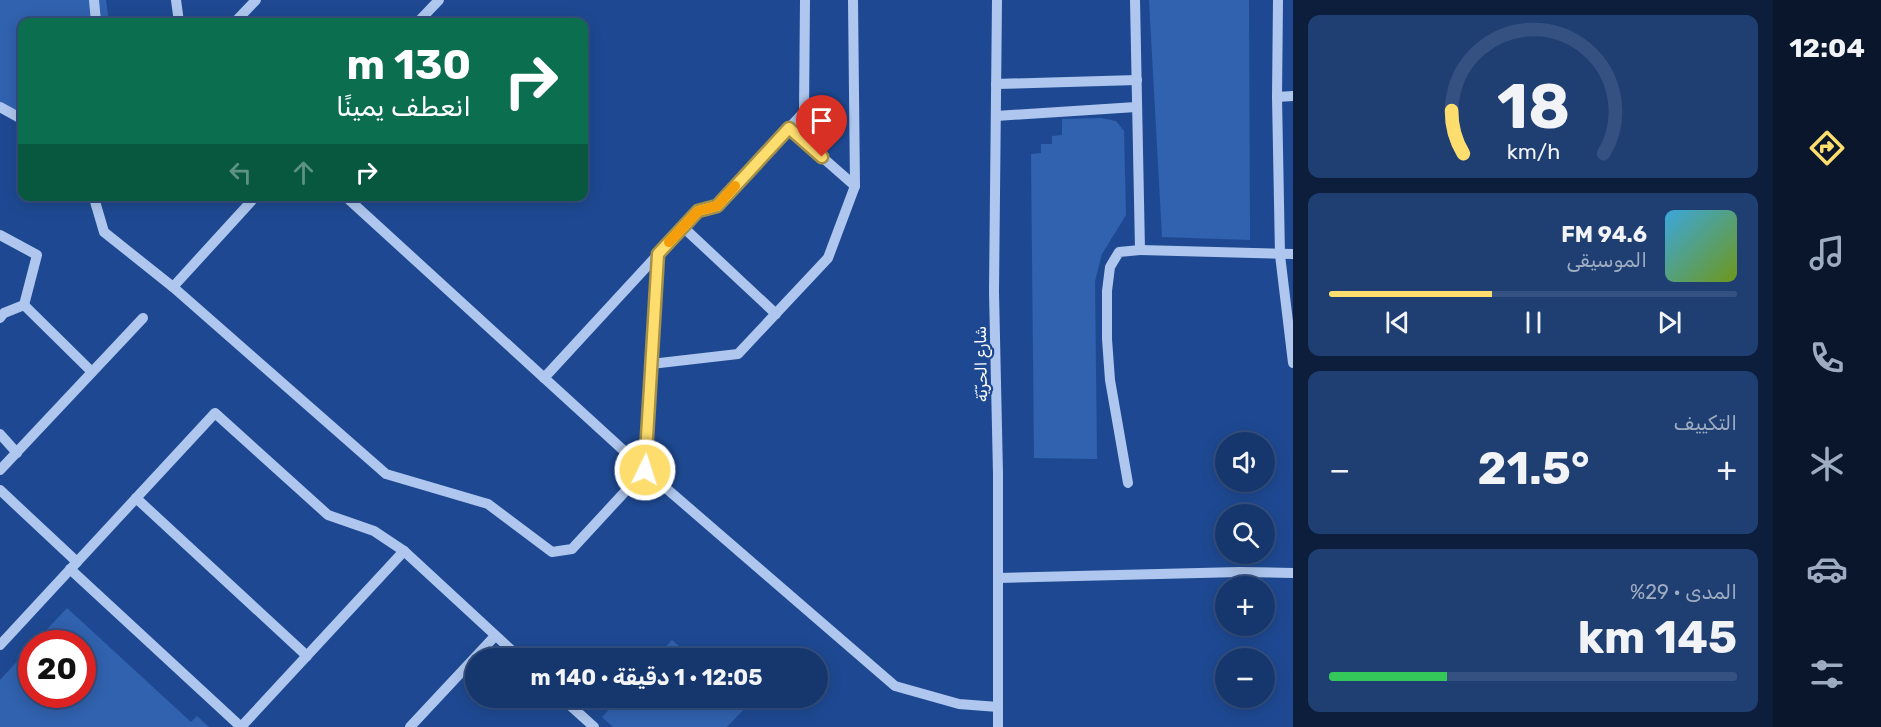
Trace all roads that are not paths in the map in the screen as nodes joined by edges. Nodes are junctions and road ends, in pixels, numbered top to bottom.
1 (94, 0) edge
2 (176, 0) edge
3 (256, 0) edge
4 (439, 0) edge
5 (805, 0) edge
6 (853, 0) edge
7 (997, 0) edge
8 (1135, 0) edge
9 (1278, 0) edge
10 (96, 18) edge
11 (178, 18) edge
12 (239, 18) edge
13 (422, 18) edge
14 (1137, 80) junction
15 (996, 84) junction
16 (1293, 96) edge
17 (1277, 97) junction
18 (0, 107) edge
19 (1137, 107) junction
20 (996, 116) junction
21 (18, 117) edge
22 (789, 128) junction
23 (855, 186) junction
24 (95, 201) edge
25 (251, 201) edge
26 (350, 201) edge
27 (682, 227) junction
28 (0, 235) edge
29 (1140, 250) junction
30 (658, 254) junction
31 (1293, 254) edge
32 (1280, 255) junction
33 (172, 287) junction
34 (24, 305) junction
35 (777, 314) junction
36 (0, 318) edge
37 (143, 318) dead end
38 (1293, 361) edge
39 (651, 364) junction
40 (92, 372) junction
41 (544, 378) junction
42 (0, 434) edge
43 (16, 453) junction
44 (645, 470) junction
45 (0, 471) edge
46 (1128, 483) dead end
47 (0, 490) edge
48 (136, 498) junction
49 (404, 551) junction
50 (74, 566) junction
51 (1293, 573) edge
52 (998, 578) junction
53 (495, 636) junction
54 (0, 645) edge
55 (509, 648) edge
56 (307, 656) junction
57 (998, 707) junction
58 (573, 708) edge
59 (241, 727) edge
60 (410, 727) edge
61 (594, 727) edge
62 (998, 727) edge

1 - 10 street
2 - 11 street
3 - 12 street
4 - 13 street
5 - 22 street
6 - 23 street
7 - 15 street, شارع الحرّيّة
8 - 14 street
9 - 17 street
14 - 15 street
14 - 19 street
15 - 20 street, شارع الحرّيّة
16 - 17 street
17 - 32 street
18 - 21 street
19 - 20 street
19 - 29 street
20 - 52 street, شارع الحرّيّة
22 - 23 street
22 - 27 street
23 - 35 street
24 - 33 street
25 - 33 street
26 - 41 street
27 - 30 street
27 - 35 street
28 - 34 street
29 - 32 street
29 - 46 street
30 - 39 street
30 - 41 street
31 - 32 street
32 - 38 street
33 - 44 street
34 - 36 street
34 - 40 street
35 - 39 street
37 - 40 street
39 - 44 street
40 - 43 street
41 - 44 street
42 - 43 street
43 - 45 street
44 - 57 street
47 - 50 street
48 - 49 street
48 - 50 street
48 - 56 street
49 - 53 street
49 - 56 street
50 - 54 street
50 - 59 street
51 - 52 street
52 - 57 street, شارع الحرّيّة
53 - 55 street
53 - 60 street
56 - 59 street
57 - 62 street, شارع الحرّيّة
58 - 61 street

